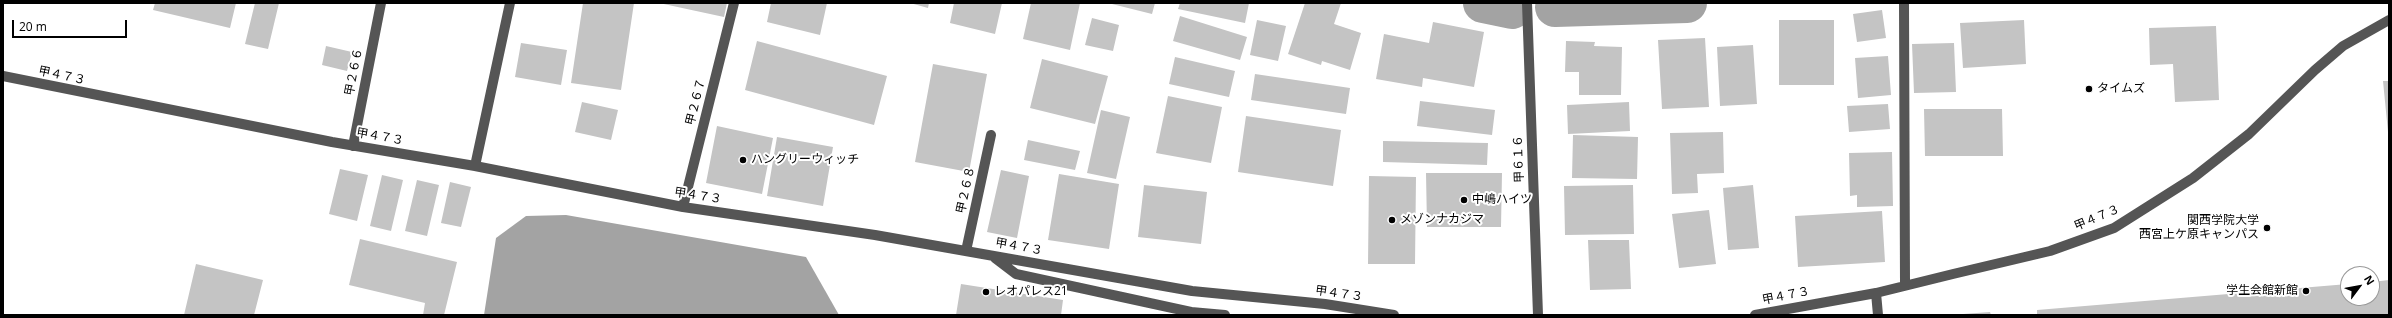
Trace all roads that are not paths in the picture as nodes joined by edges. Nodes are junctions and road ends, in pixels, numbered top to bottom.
1 (381, 3) edge
2 (510, 3) edge
3 (734, 3) edge
4 (1527, 3) edge
5 (1904, 3) edge
6 (2389, 20) edge
7 (3, 76) edge
8 (991, 135) dead end
9 (353, 146) junction
10 (475, 166) junction
11 (683, 208) junction
12 (966, 251) junction
13 (993, 256) junction
14 (1905, 285) junction
15 (1876, 293) junction
16 (1370, 311) junction
17 (1191, 314) edge
18 (1225, 315) edge
19 (1353, 315) edge
20 (1394, 315) edge
21 (1538, 315) edge
22 (1755, 315) edge
23 (1878, 315) edge

1 - 9 street, 甲２６６
2 - 10 street
3 - 11 street, 甲２６７
4 - 21 street, 甲６１６
5 - 14 street
6 - 14 street, 甲４７３
7 - 9 street, 甲４７３
8 - 12 street, 甲２６８
9 - 10 street, 甲４７３
10 - 11 street, 甲４７３
11 - 12 street, 甲４７３
12 - 13 street, 甲４７３
13 - 16 street, 甲４７３
13 - 17 street
14 - 15 street, 甲４７３
15 - 22 street, 甲４７３
15 - 23 street
16 - 19 street
16 - 20 street, 甲４７３
17 - 18 street

